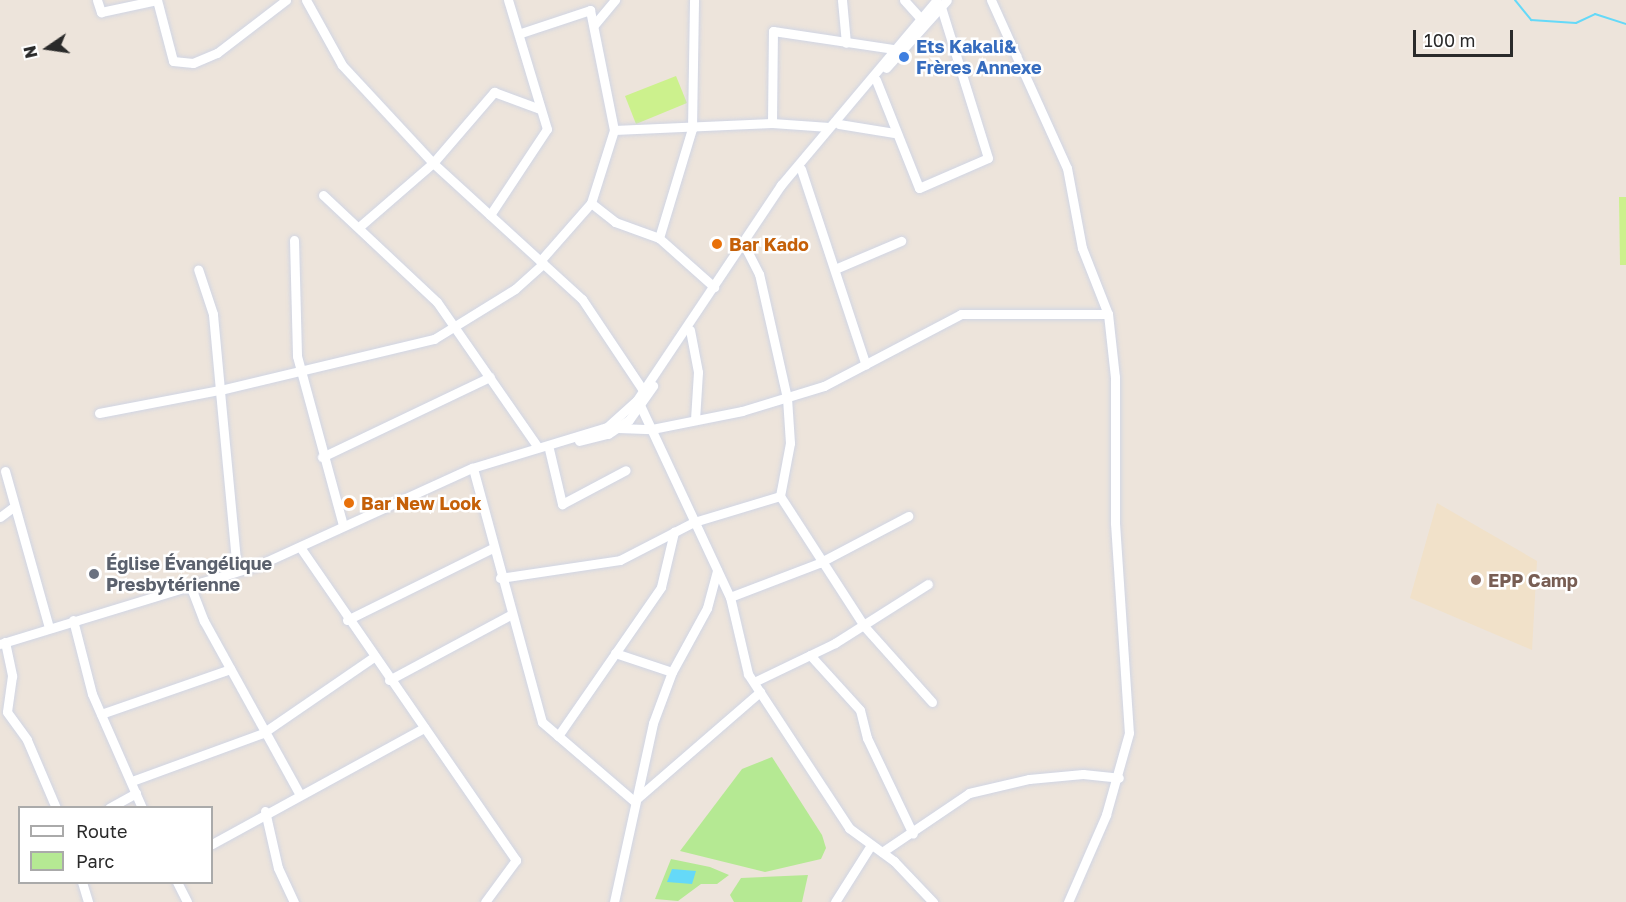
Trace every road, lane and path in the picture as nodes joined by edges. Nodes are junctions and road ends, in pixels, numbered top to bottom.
1 (97, 0) edge
2 (286, 0) edge
3 (306, 0) edge
4 (508, 0) edge
5 (615, 0) edge
6 (694, 0) edge
7 (842, 0) edge
8 (904, 0) edge
9 (991, 0) edge
10 (941, 2) edge
11 (921, 19) junction
12 (594, 25) junction
13 (521, 33) junction
14 (846, 44) junction
15 (893, 49) junction
16 (876, 80) junction
17 (540, 109) junction
18 (772, 123) junction
19 (839, 124) junction
20 (829, 127) junction
21 (692, 129) junction
22 (614, 130) junction
23 (894, 133) junction
24 (433, 163) junction
25 (801, 169) junction
26 (323, 195) dead end
27 (591, 203) junction
28 (490, 215) junction
29 (359, 228) junction
30 (659, 238) junction
31 (294, 240) dead end
32 (901, 241) dead end
33 (747, 250) junction
34 (542, 263) junction
35 (198, 269) dead end
36 (835, 269) junction
37 (714, 288) junction
38 (1108, 314) junction
39 (456, 328) junction
40 (690, 330) junction
41 (866, 365) junction
42 (300, 371) junction
43 (490, 377) junction
44 (220, 390) junction
45 (643, 390) junction
46 (787, 398) junction
47 (639, 403) junction
48 (99, 413) dead end
49 (695, 420) junction
50 (618, 428) junction
51 (651, 429) junction
52 (537, 446) junction
53 (549, 449) junction
54 (322, 457) junction
55 (626, 470) dead end
56 (5, 471) dead end
57 (474, 472) junction
58 (780, 496) junction
59 (12, 508) junction
60 (908, 516) dead end
61 (0, 517) edge
62 (694, 522) junction
63 (343, 525) junction
64 (674, 532) junction
65 (493, 548) junction
66 (302, 550) junction
67 (819, 563) junction
68 (261, 564) junction
69 (717, 570) junction
70 (237, 571) junction
71 (500, 578) junction
72 (928, 584) dead end
73 (190, 585) junction
74 (730, 597) junction
75 (510, 615) junction
76 (73, 620) junction
77 (347, 620) junction
78 (864, 626) junction
79 (49, 628) junction
80 (3, 643) edge
81 (615, 653) junction
82 (810, 655) junction
83 (372, 658) junction
84 (230, 669) junction
85 (672, 672) junction
86 (389, 680) junction
87 (754, 682) junction
88 (760, 692) junction
89 (932, 702) dead end
90 (100, 714) junction
91 (4, 715) edge
92 (424, 728) junction
93 (263, 733) junction
94 (558, 736) junction
95 (1119, 778) junction
96 (132, 781) junction
97 (136, 793) junction
98 (299, 793) junction
99 (634, 801) junction
100 (56, 806) edge
101 (111, 806) edge
102 (142, 806) edge
103 (266, 811) junction
104 (913, 834) junction
105 (213, 843) edge
106 (871, 845) junction
107 (882, 852) junction
108 (82, 884) edge
109 (178, 884) edge
110 (86, 901) edge
111 (187, 902) edge
112 (294, 902) edge
113 (485, 902) edge
114 (614, 902) edge
115 (835, 902) edge
116 (933, 902) edge
117 (1068, 902) edge

1 - 2 street
3 - 24 street
4 - 13 street
5 - 12 street
6 - 21 street
7 - 14 street
8 - 11 street
9 - 38 street
10 - 11 street
10 - 16 street
10 - 23 street
11 - 15 street
12 - 13 street
12 - 22 street
13 - 17 street
14 - 15 street
14 - 18 street
15 - 20 street
16 - 19 street
16 - 23 street
17 - 24 street
17 - 28 street
18 - 20 street
18 - 21 street
19 - 23 street
19 - 25 street
20 - 37 street
21 - 22 street
21 - 30 street
22 - 27 street
24 - 28 street
24 - 29 street
25 - 33 street
25 - 36 street
26 - 29 street
27 - 30 street
27 - 34 street
28 - 34 street
29 - 39 street
30 - 37 street
31 - 42 street
32 - 36 street
33 - 40 street
33 - 46 street
34 - 39 street
34 - 45 street
35 - 44 street
36 - 41 street
37 - 45 street
38 - 41 street
38 - 95 street
39 - 42 street
39 - 43 street
40 - 47 street
40 - 49 street
41 - 46 street
42 - 44 street
42 - 54 street
43 - 52 street
43 - 54 street
44 - 48 street
44 - 70 street
45 - 47 street
46 - 49 street
46 - 58 street
47 - 50 street
47 - 51 street
47 - 52 street
49 - 51 street
50 - 51 street
50 - 53 street
51 - 62 street
52 - 63 street
53 - 55 street
53 - 57 street
54 - 63 street
56 - 59 street
57 - 65 street
57 - 66 street
58 - 62 street
58 - 67 street
59 - 61 street
59 - 79 street
60 - 67 street
62 - 64 street
62 - 69 street
63 - 68 street
64 - 71 street
64 - 81 street
65 - 71 street
65 - 77 street
66 - 68 street
66 - 77 street
67 - 74 street
67 - 78 street
68 - 70 street
69 - 74 street
69 - 85 street
70 - 73 street
71 - 75 street
72 - 78 street
73 - 76 street
73 - 84 street
74 - 87 street
75 - 86 street
75 - 94 street
76 - 79 street
76 - 90 street
77 - 83 street
78 - 82 street
78 - 89 street
79 - 80 street
80 - 91 street
81 - 85 street
81 - 94 street
82 - 87 street
82 - 104 street
83 - 86 street
83 - 93 street
84 - 90 street
84 - 93 street
85 - 99 street
86 - 92 street
87 - 88 street
88 - 99 street
88 - 106 street
90 - 96 street
91 - 100 street
92 - 98 street
92 - 113 street
93 - 96 street
93 - 98 street
94 - 99 street
95 - 104 street
95 - 117 street
96 - 97 street
97 - 101 street
97 - 102 street
98 - 103 street
99 - 114 street
103 - 105 street
103 - 112 street
104 - 107 street
106 - 107 street
106 - 115 street
107 - 116 street
108 - 110 street
109 - 111 street

